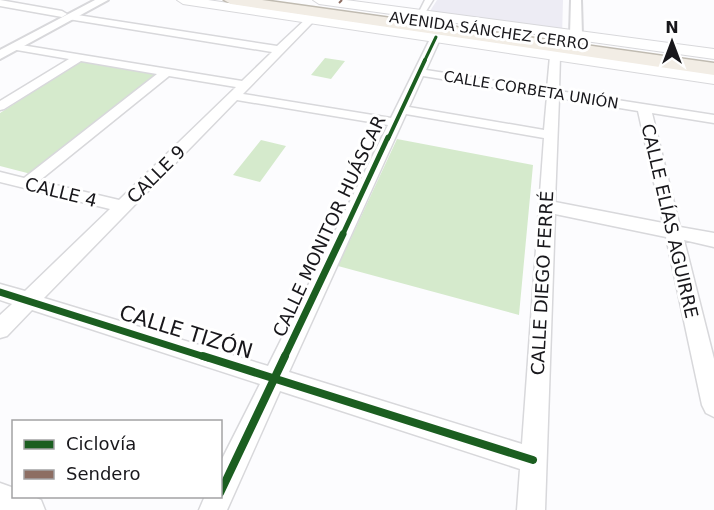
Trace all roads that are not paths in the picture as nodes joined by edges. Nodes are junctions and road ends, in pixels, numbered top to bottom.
1 (90, 0) edge
2 (103, 0) edge
3 (183, 0) edge
4 (231, 0) edge
5 (318, 0) edge
6 (429, 0) edge
7 (564, 0) edge
8 (576, 0) edge
9 (260, 2) edge
10 (0, 3) edge
11 (17, 6) junction
12 (0, 14) edge
13 (420, 14) junction
14 (66, 16) junction
15 (293, 16) junction
16 (311, 19) junction
17 (569, 34) junction
18 (443, 38) junction
19 (602, 38) junction
20 (525, 41) junction
21 (0, 46) edge
22 (15, 47) junction
23 (280, 50) junction
24 (714, 54) edge
25 (0, 55) edge
26 (555, 56) junction
27 (79, 58) junction
28 (684, 59) junction
29 (714, 63) edge
30 (714, 69) edge
31 (167, 72) junction
32 (419, 72) junction
33 (714, 79) edge
34 (239, 91) junction
35 (551, 93) junction
36 (0, 106) edge
37 (644, 108) junction
38 (397, 116) junction
39 (714, 119) edge
40 (549, 135) junction
41 (0, 177) edge
42 (27, 183) junction
43 (123, 206) junction
44 (546, 206) junction
45 (673, 231) junction
46 (714, 240) edge
47 (0, 292) edge
48 (29, 300) junction
49 (0, 329) edge
50 (275, 377) junction
51 (714, 405) edge
52 (533, 460) junction
53 (222, 491) edge
54 (0, 496) edge
55 (31, 510) edge
56 (531, 510) edge

1 - 14 street
2 - 14 street
3 - 15 main road, AVENIDA SÁNCHEZ CERRO
4 - 9 highway, AVENIDA SÁNCHEZ CERRO
5 - 13 main road, AVENIDA SÁNCHEZ CERRO
6 - 13 street
7 - 17 street
8 - 17 street
9 - 15 highway
9 - 20 highway, AVENIDA SÁNCHEZ CERRO
9 - 28 highway, AVENIDA SÁNCHEZ CERRO
10 - 11 street
11 - 12 street
11 - 14 street
13 - 17 main road, AVENIDA SÁNCHEZ CERRO
14 - 21 street
14 - 22 street
14 - 23 street
15 - 16 main road, AVENIDA SÁNCHEZ CERRO
16 - 18 main road, AVENIDA SÁNCHEZ CERRO
16 - 23 street, CALLE 9
17 - 19 main road, AVENIDA SÁNCHEZ CERRO
18 - 20 highway
18 - 26 main road, AVENIDA SÁNCHEZ CERRO
18 - 32 street, CALLE MONITOR HUÁSCAR
19 - 24 main road, AVENIDA SÁNCHEZ CERRO
19 - 28 highway
20 - 30 highway, AVENIDA SÁNCHEZ CERRO
22 - 25 street
22 - 27 street
23 - 34 street, CALLE 9
26 - 33 main road, AVENIDA SÁNCHEZ CERRO
26 - 35 street, CALLE DIEGO FERRÉ
27 - 31 street
27 - 36 street
28 - 29 highway, AVENIDA SÁNCHEZ CERRO
31 - 34 street
31 - 42 street
32 - 35 street, CALLE CORBETA UNIÓN
32 - 38 street, CALLE MONITOR HUÁSCAR
34 - 38 street
34 - 43 street, CALLE 9
35 - 37 street, CALLE CORBETA UNIÓN
35 - 40 street, CALLE DIEGO FERRÉ
37 - 39 street, CALLE CORBETA UNIÓN
37 - 45 street, CALLE ELÍAS AGUIRRE
38 - 40 street
38 - 50 street, CALLE MONITOR HUÁSCAR
40 - 44 street, CALLE DIEGO FERRÉ
41 - 42 street, CALLE 4
42 - 43 street, CALLE 4
43 - 48 street, CALLE 9
44 - 45 street
44 - 52 street, CALLE DIEGO FERRÉ
45 - 46 street
45 - 51 street, CALLE ELÍAS AGUIRRE
47 - 48 street, CALLE TIZÓN
48 - 49 street, CALLE 9
48 - 50 street, CALLE TIZÓN
50 - 52 street, CALLE TIZÓN
50 - 53 street, CALLE MONITOR HUÁSCAR
52 - 56 street, CALLE DIEGO FERRÉ
54 - 55 street

